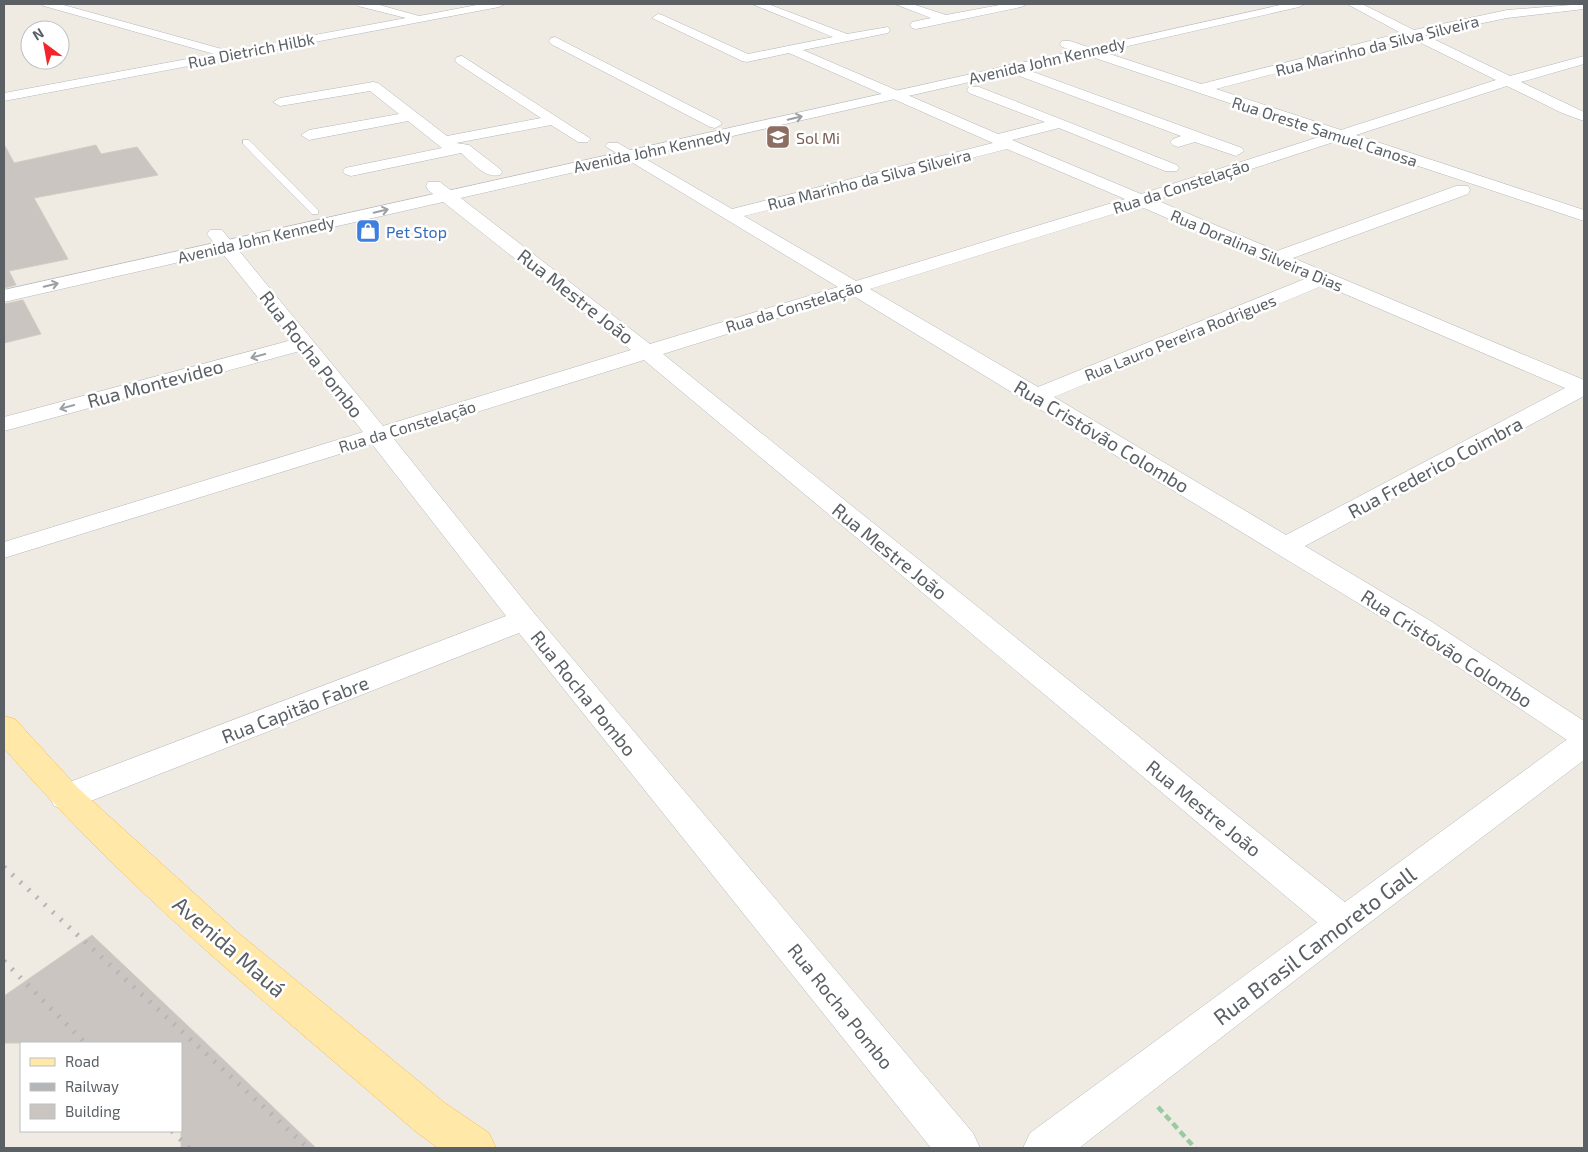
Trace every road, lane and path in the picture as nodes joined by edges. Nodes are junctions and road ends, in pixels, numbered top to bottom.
1 (48, 4) edge
2 (362, 4) edge
3 (499, 4) edge
4 (758, 4) edge
5 (901, 4) edge
6 (1021, 4) edge
7 (1257, 4) edge
8 (1299, 4) edge
9 (1353, 4) edge
10 (1584, 6) edge
11 (422, 18) junction
12 (658, 18) dead end
13 (945, 19) junction
14 (916, 25) dead end
15 (884, 30) dead end
16 (1415, 33) junction
17 (847, 38) junction
18 (554, 42) dead end
19 (1066, 44) junction
20 (792, 50) junction
21 (1087, 51) junction
22 (230, 53) junction
23 (462, 60) dead end
24 (1584, 60) edge
25 (1011, 68) junction
26 (1508, 81) junction
27 (4, 87) edge
28 (876, 87) junction
29 (1068, 89) junction
30 (1200, 89) junction
31 (974, 90) dead end
32 (20, 94) junction
33 (893, 95) junction
34 (4, 97) edge
35 (280, 102) dead end
36 (1010, 104) junction
37 (411, 116) junction
38 (1584, 117) edge
39 (554, 120) junction
40 (1060, 123) junction
41 (715, 124) junction
42 (309, 135) dead end
43 (1339, 135) junction
44 (1196, 137) junction
45 (583, 139) dead end
46 (1002, 141) junction
47 (246, 142) dead end
48 (450, 146) junction
49 (620, 150) junction
50 (1236, 151) dead end
51 (1135, 154) junction
52 (1171, 168) dead end
53 (351, 171) dead end
54 (494, 172) junction
55 (1462, 190) dead end
56 (440, 191) junction
57 (1140, 200) junction
58 (314, 212) junction
59 (731, 214) junction
60 (1584, 216) edge
61 (220, 240) junction
62 (1274, 258) junction
63 (1323, 278) junction
64 (4, 282) edge
65 (853, 288) junction
66 (4, 296) edge
67 (305, 343) junction
68 (646, 351) junction
69 (1584, 388) edge
70 (1037, 396) junction
71 (4, 424) edge
72 (376, 436) junction
73 (1285, 546) junction
74 (4, 550) edge
75 (524, 620) junction
76 (4, 726) edge
77 (1584, 736) edge
78 (1584, 743) edge
79 (66, 797) junction
80 (1343, 922) junction
81 (1134, 1081) junction
82 (474, 1148) edge
83 (958, 1148) edge
84 (1045, 1148) edge
85 (1195, 1148) edge

1 - 22 street
2 - 11 street
3 - 11 street, Rua Dietrich Hilbk
4 - 17 street
5 - 13 street
6 - 13 street
7 - 19 street, Avenida John Kennedy
8 - 21 street, Avenida John Kennedy
9 - 16 street
10 - 16 street, Rua Marinho da Silva Silveira
11 - 22 street, Rua Dietrich Hilbk
12 - 20 street
13 - 14 street
15 - 17 street
16 - 26 street
16 - 30 street, Rua Marinho da Silva Silveira
17 - 20 street
18 - 41 street
19 - 21 street, Rua Oreste Samuel Canosa
19 - 28 street, Avenida John Kennedy
20 - 28 street, Rua Doralina Silveira Dias
21 - 25 street, Avenida John Kennedy
21 - 30 street, Rua Oreste Samuel Canosa
22 - 32 street, Rua Dietrich Hilbk
23 - 39 street
24 - 26 street, Rua da Constelação
25 - 29 street
25 - 33 street, Avenida John Kennedy
26 - 38 street
26 - 43 street, Rua da Constelação
27 - 32 street
28 - 33 street, Rua Doralina Silveira Dias
28 - 41 street, Avenida John Kennedy
29 - 36 street
29 - 44 street
30 - 43 street, Rua Oreste Samuel Canosa
31 - 36 street
32 - 34 street, Rua Dietrich Hilbk
33 - 46 street, Rua Doralina Silveira Dias
49 -> 33 street, Avenida John Kennedy
35 - 37 street
36 - 40 street
37 - 42 street
37 - 48 street
39 - 45 street
39 - 48 street
40 - 46 street, Rua Marinho da Silva Silveira
40 - 51 street
41 - 49 street, Avenida John Kennedy
43 - 57 street, Rua da Constelação
43 - 60 street, Rua Oreste Samuel Canosa
44 - 50 street
44 - 51 street
46 - 57 street, Rua Doralina Silveira Dias
46 - 59 street, Rua Marinho da Silva Silveira
47 - 58 lane
48 - 53 street
48 - 54 street
49 - 54 street, Avenida John Kennedy
49 - 56 street, Avenida John Kennedy
49 - 59 street, Rua Cristóvão Colombo
51 - 52 street
54 - 56 street, Avenida John Kennedy
55 - 62 street
56 - 58 street, Avenida John Kennedy
61 -> 56 street, Avenida John Kennedy
56 - 68 street, Rua Mestre João
57 - 62 street, Rua Doralina Silveira Dias
57 - 65 street, Rua da Constelação
58 - 61 street, Avenida John Kennedy
59 - 65 street, Rua Cristóvão Colombo
61 - 64 street, Avenida John Kennedy
66 -> 61 street, Avenida John Kennedy
61 - 67 street, Rua Rocha Pombo
62 - 63 street, Rua Doralina Silveira Dias
63 - 69 street, Rua Doralina Silveira Dias
63 - 70 street, Rua Lauro Pereira Rodrigues
65 - 68 street, Rua da Constelação
65 - 70 street, Rua Cristóvão Colombo
67 -> 71 street, Rua Montevideo
67 - 72 street, Rua Rocha Pombo
68 - 72 street, Rua da Constelação
68 - 80 street, Rua Mestre João
69 - 73 street, Rua Frederico Coimbra
70 - 73 street, Rua Cristóvão Colombo
72 - 74 street, Rua da Constelação
72 - 75 street, Rua Rocha Pombo
73 - 77 street, Rua Cristóvão Colombo
75 - 79 street, Rua Capitão Fabre
75 - 83 street, Rua Rocha Pombo
76 - 79 main road, Avenida Mauá
78 - 80 street, Rua Brasil Camoreto Gall
79 - 82 main road, Avenida Mauá
80 - 81 street, Rua Brasil Camoreto Gall
81 - 84 street, Rua Brasil Camoreto Gall
81 - 85 path

